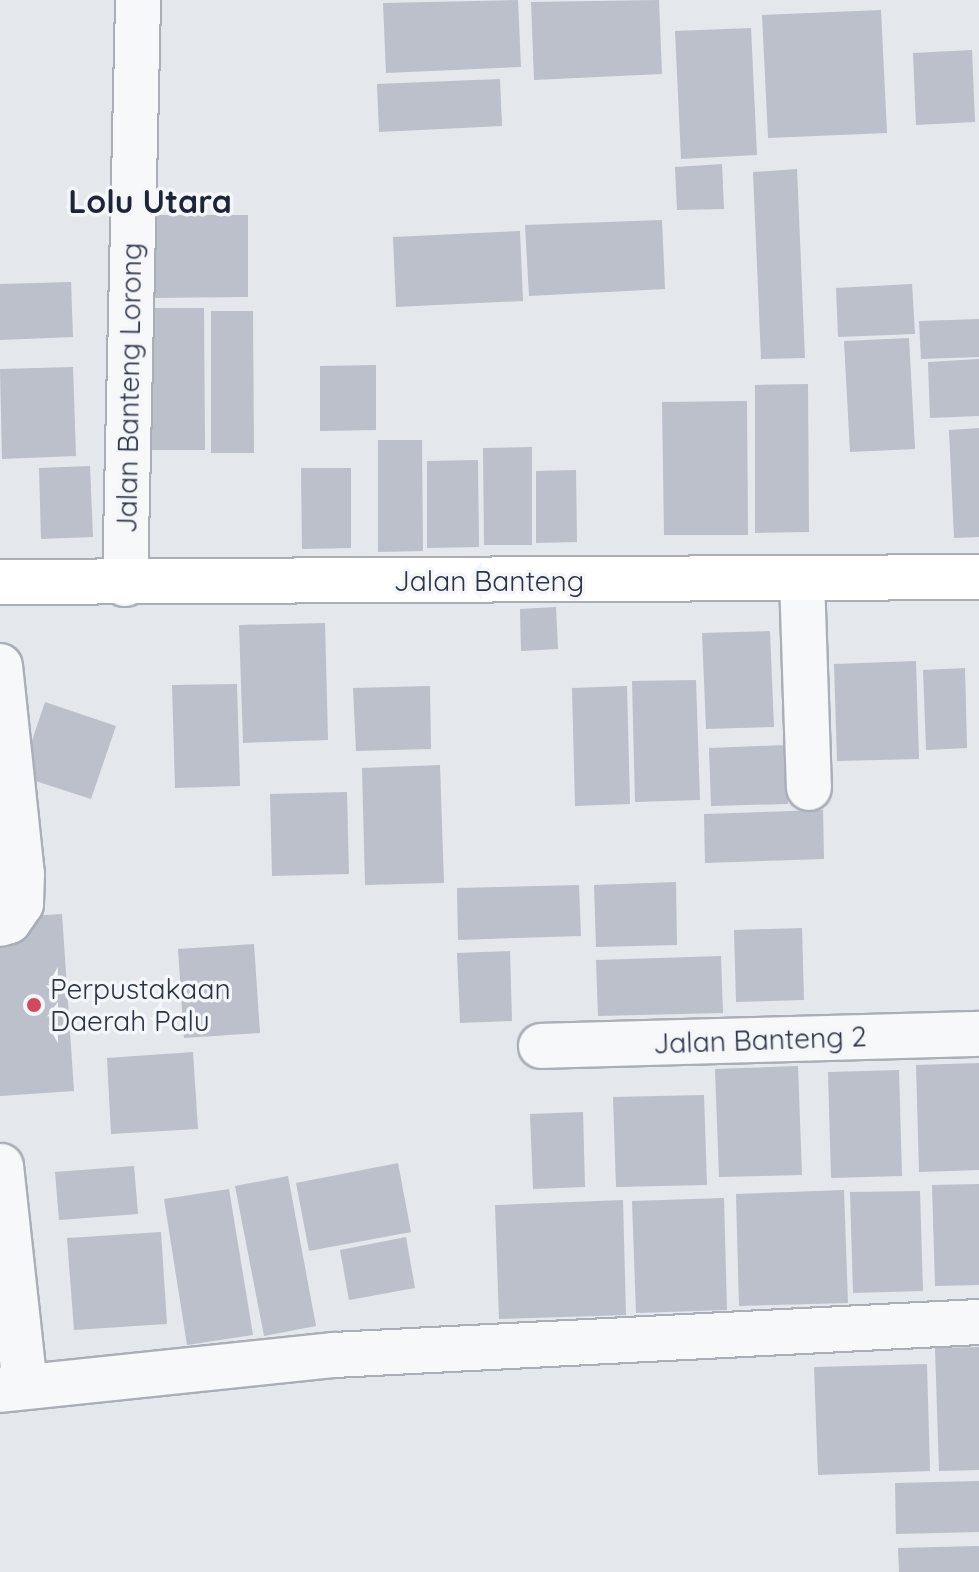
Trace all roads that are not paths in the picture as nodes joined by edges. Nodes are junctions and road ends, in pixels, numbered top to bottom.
1 (138, 0) edge
2 (979, 577) edge
3 (802, 579) junction
4 (0, 582) edge
5 (125, 584) junction
6 (0, 666) edge
7 (809, 788) dead end
8 (0, 924) edge
9 (979, 1034) edge
10 (541, 1046) dead end
11 (1, 1166) edge
12 (979, 1322) edge
13 (12, 1388) edge

1 - 5 street, Jalan Banteng Lorong
2 - 3 street, Jalan Banteng
3 - 5 street, Jalan Banteng
3 - 7 street
4 - 5 street, Jalan Banteng
6 - 8 street
9 - 10 street, Jalan Banteng 2
11 - 13 street
12 - 13 street

